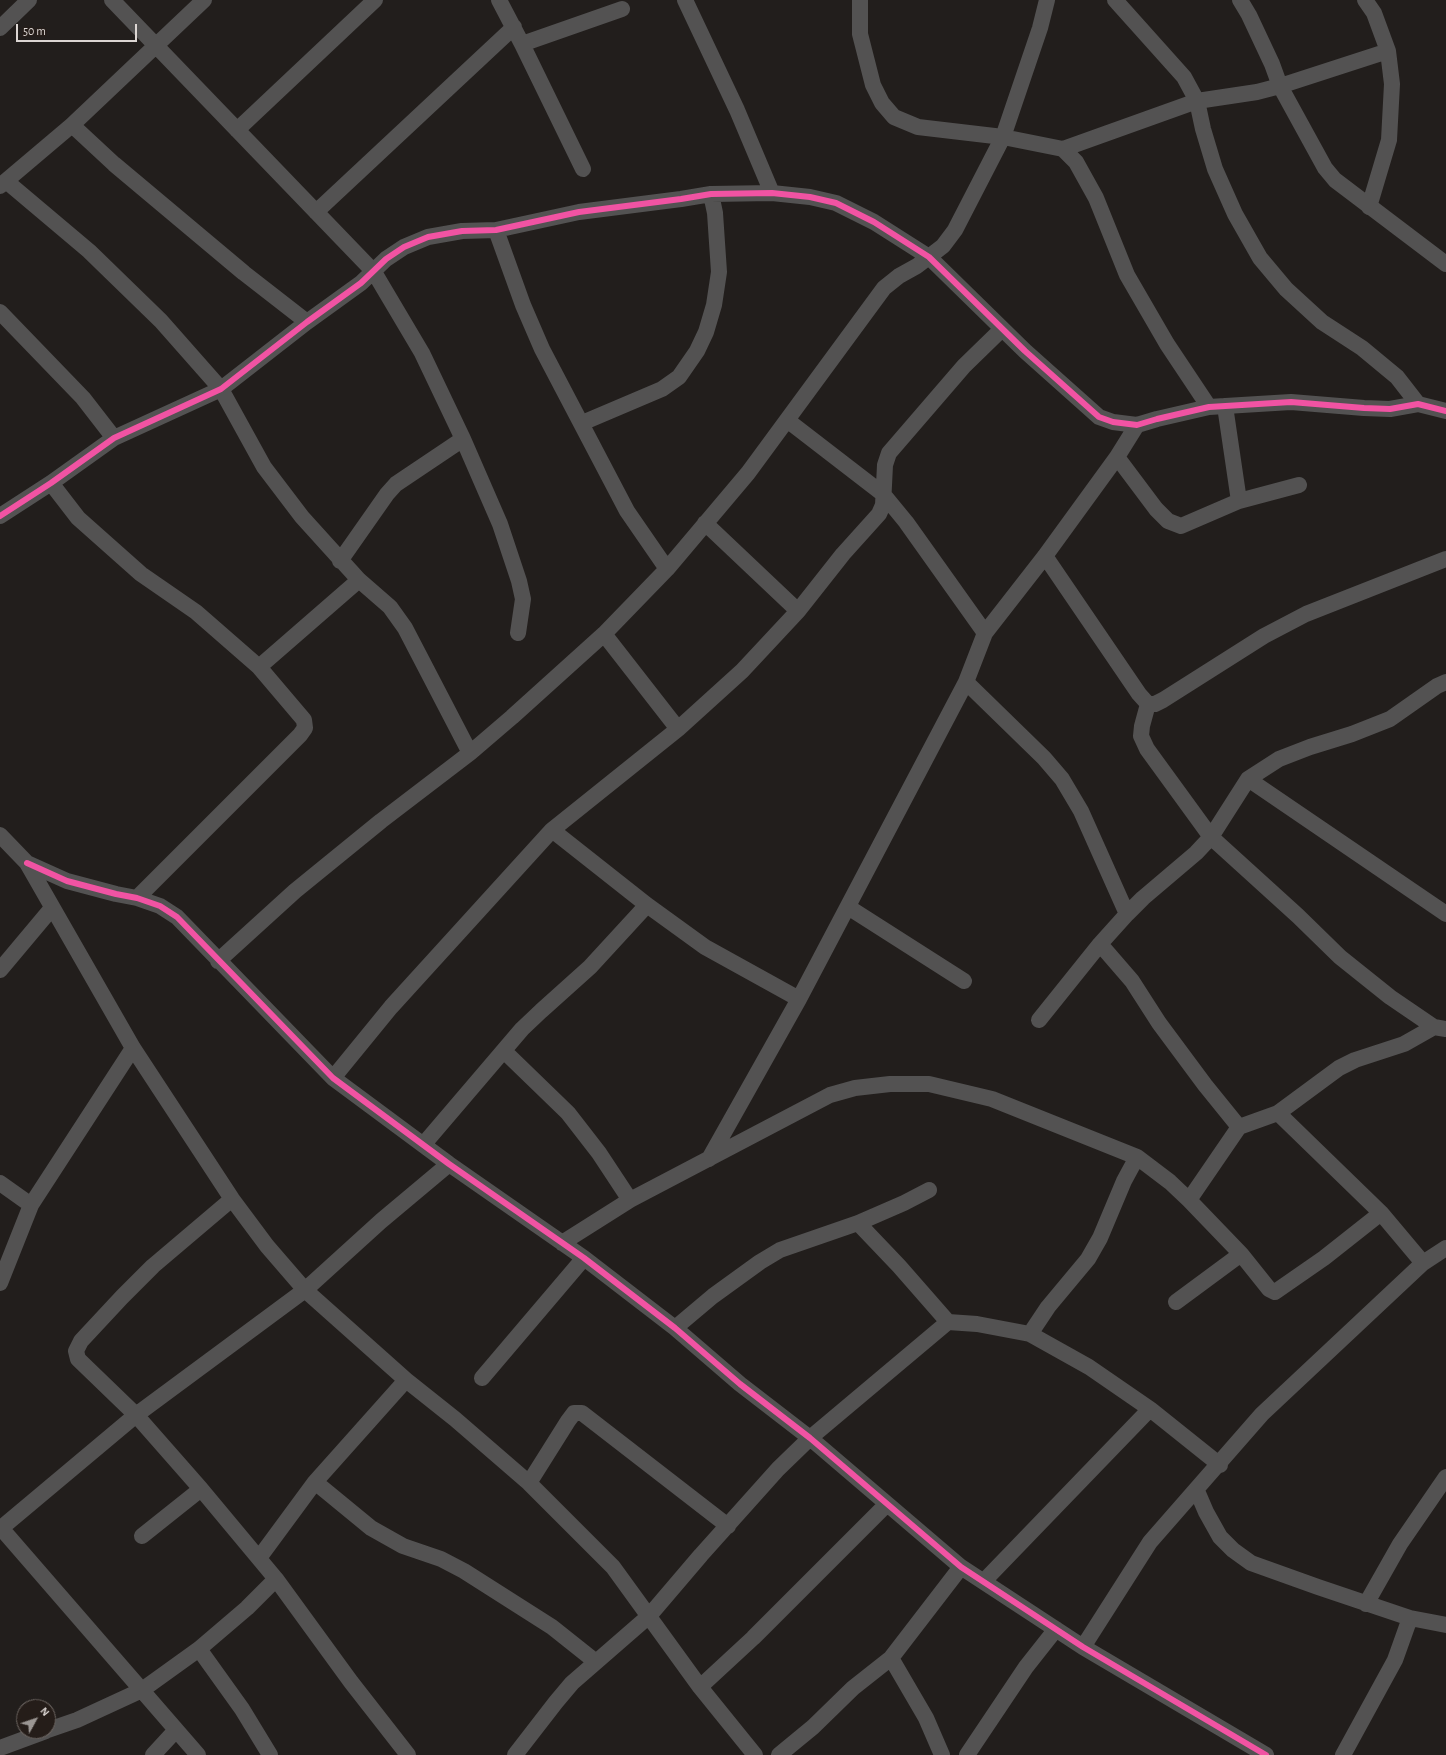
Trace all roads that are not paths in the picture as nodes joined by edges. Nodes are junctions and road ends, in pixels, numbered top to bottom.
1 (29, 0) edge
2 (112, 0) edge
3 (204, 0) edge
4 (375, 0) edge
5 (499, 0) edge
6 (685, 0) edge
7 (860, 0) edge
8 (1047, 0) edge
9 (1115, 0) edge
10 (1240, 0) edge
11 (1365, 0) edge
12 (622, 9) dead end
13 (514, 27) junction
14 (0, 28) edge
15 (522, 44) junction
16 (155, 46) junction
17 (1388, 51) junction
18 (1280, 86) junction
19 (1197, 101) junction
20 (72, 125) junction
21 (237, 130) junction
22 (1002, 137) junction
23 (1062, 149) junction
24 (583, 169) dead end
25 (3, 184) edge
26 (772, 193) junction
27 (711, 194) junction
28 (1369, 207) junction
29 (316, 212) junction
30 (496, 230) junction
31 (929, 257) junction
32 (1446, 264) edge
33 (374, 272) junction
34 (0, 312) edge
35 (307, 322) junction
36 (1002, 329) junction
37 (221, 389) junction
38 (1418, 404) junction
39 (1225, 406) junction
40 (1208, 407) junction
41 (1446, 411) edge
42 (787, 420) junction
43 (582, 423) junction
44 (1137, 425) junction
45 (114, 438) junction
46 (463, 439) junction
47 (1117, 457) junction
48 (51, 483) junction
49 (1299, 485) dead end
50 (883, 494) junction
51 (1239, 501) junction
52 (0, 516) edge
53 (705, 523) junction
54 (1045, 556) junction
55 (1446, 559) edge
56 (340, 561) junction
57 (667, 569) junction
58 (359, 580) junction
59 (798, 611) junction
60 (985, 632) junction
61 (518, 633) dead end
62 (604, 634) junction
63 (259, 667) junction
64 (966, 682) junction
65 (1446, 682) edge
66 (1148, 704) junction
67 (678, 729) junction
68 (470, 753) junction
69 (1248, 779) junction
70 (552, 830) junction
71 (0, 836) edge
72 (1211, 837) junction
73 (27, 863) junction
74 (137, 898) junction
75 (647, 905) junction
76 (848, 907) junction
77 (52, 908) junction
78 (1127, 914) junction
79 (1446, 914) edge
80 (1100, 944) junction
81 (218, 961) junction
82 (0, 970) edge
83 (964, 981) dead end
84 (799, 999) junction
85 (1039, 1020) dead end
86 (1440, 1028) edge
87 (133, 1048) junction
88 (504, 1051) junction
89 (333, 1078) junction
90 (1278, 1113) junction
91 (1239, 1127) junction
92 (423, 1145) junction
93 (1137, 1158) junction
94 (709, 1159) junction
95 (449, 1164) junction
96 (0, 1183) edge
97 (929, 1190) dead end
98 (232, 1199) junction
99 (630, 1200) junction
100 (1189, 1200) junction
101 (31, 1205) junction
102 (1381, 1213) junction
103 (858, 1223) junction
104 (562, 1243) junction
105 (1446, 1248) edge
106 (1240, 1254) junction
107 (584, 1258) junction
108 (1423, 1263) junction
109 (0, 1283) edge
110 (306, 1290) junction
111 (1176, 1302) dead end
112 (948, 1322) junction
113 (675, 1328) junction
114 (1030, 1334) junction
115 (482, 1378) dead end
116 (406, 1380) junction
117 (1150, 1409) junction
118 (136, 1415) junction
119 (810, 1438) junction
120 (1220, 1465) junction
121 (1446, 1477) edge
122 (315, 1482) junction
123 (529, 1483) junction
124 (201, 1489) junction
125 (1197, 1491) junction
126 (887, 1504) junction
127 (728, 1526) junction
128 (1, 1528) edge
129 (142, 1536) dead end
130 (259, 1558) junction
131 (961, 1567) junction
132 (276, 1579) junction
133 (984, 1581) junction
134 (1366, 1604) junction
135 (649, 1616) junction
136 (1410, 1618) junction
137 (1446, 1625) edge
138 (1056, 1629) junction
139 (1083, 1647) junction
140 (199, 1649) junction
141 (891, 1658) junction
142 (596, 1662) junction
143 (700, 1687) junction
144 (142, 1690) junction
145 (56, 1728) edge
146 (176, 1730) junction
147 (25, 1739) edge
148 (0, 1748) edge
149 (153, 1755) edge
150 (198, 1755) edge
151 (270, 1755) edge
152 (408, 1755) edge
153 (515, 1755) edge
154 (754, 1755) edge
155 (779, 1755) edge
156 (942, 1755) edge
157 (967, 1755) edge
158 (1266, 1755) edge
159 (1343, 1755) edge

1 - 14 street
2 - 16 street
3 - 16 street
4 - 21 street
5 - 13 street
6 - 26 street
7 - 22 street
8 - 22 street
9 - 19 street
10 - 18 street
11 - 17 street
12 - 15 street
13 - 15 street
13 - 29 street
15 - 24 street
16 - 20 street
16 - 21 street
17 - 18 street
17 - 28 street
18 - 19 street
18 - 28 street
19 - 23 street
19 - 38 street
20 - 25 street
20 - 35 street
21 - 29 street
22 - 23 street
22 - 31 street
23 - 40 street
25 - 37 street
26 - 27 street
26 - 31 street
27 - 30 street
27 - 43 street
28 - 32 street
29 - 33 street
30 - 33 street
30 - 43 street
31 - 36 street
31 - 42 street
33 - 35 street
33 - 46 street
34 - 45 street
35 - 37 street
36 - 44 street
36 - 50 street
37 - 45 street
37 - 56 street
38 - 39 street
38 - 41 street
39 - 40 street
39 - 51 street
40 - 44 street
42 - 50 street
42 - 53 street
43 - 57 street
44 - 47 street
45 - 48 street
46 - 56 street
46 - 61 street
47 - 51 street
47 - 54 street
48 - 52 street
48 - 63 street
49 - 51 street
50 - 59 street
50 - 60 street
53 - 57 street
53 - 59 street
54 - 60 street
54 - 66 street
55 - 66 street
56 - 58 street
57 - 62 street
58 - 63 street
58 - 68 street
59 - 67 street
60 - 64 street
62 - 67 street
62 - 68 street
63 - 74 street
64 - 76 street
64 - 78 street
65 - 69 street
66 - 72 street
67 - 70 street
68 - 81 street
69 - 72 street
69 - 79 street
70 - 75 street
70 - 89 street
71 - 73 street
72 - 78 street
72 - 86 street
73 - 74 street
73 - 77 street
74 - 81 street
75 - 84 street
75 - 88 street
76 - 83 street
76 - 84 street
77 - 82 street
77 - 87 street
78 - 80 street
80 - 85 street
80 - 91 street
81 - 89 street
84 - 94 street
86 - 90 street
87 - 98 street
87 - 101 street
88 - 92 street
88 - 99 street
89 - 92 street
90 - 91 street
90 - 102 street
91 - 100 street
92 - 95 street
93 - 94 street
93 - 100 street
93 - 114 street
94 - 99 street
95 - 104 street
95 - 110 street
96 - 101 street
97 - 103 street
98 - 110 street
98 - 118 street
99 - 104 street
100 - 106 street
101 - 109 street
102 - 106 street
102 - 108 street
103 - 112 street
103 - 113 street
104 - 107 street
105 - 108 street
106 - 111 street
107 - 113 street
107 - 115 street
108 - 120 street
110 - 116 street
110 - 118 street
112 - 114 street
112 - 119 street
113 - 119 street
114 - 117 street
116 - 122 street
116 - 123 street
117 - 120 street
117 - 133 street
118 - 124 street
118 - 128 street
119 - 126 street
119 - 127 street
120 - 125 street
121 - 134 street
122 - 130 street
122 - 142 street
123 - 127 street
123 - 135 street
124 - 129 street
124 - 130 street
125 - 134 street
125 - 139 street
126 - 131 street
126 - 143 street
127 - 135 street
128 - 144 street
130 - 132 street
131 - 133 street
131 - 141 street
132 - 140 street
132 - 152 street
133 - 138 street
134 - 136 street
135 - 142 street
135 - 143 street
136 - 137 street
136 - 159 street
138 - 139 street
138 - 157 street
139 - 158 street
140 - 144 street
140 - 151 street
141 - 155 street
141 - 156 street
142 - 153 street
143 - 154 street
144 - 145 street
144 - 146 street
146 - 149 street
146 - 150 street
147 - 148 street

